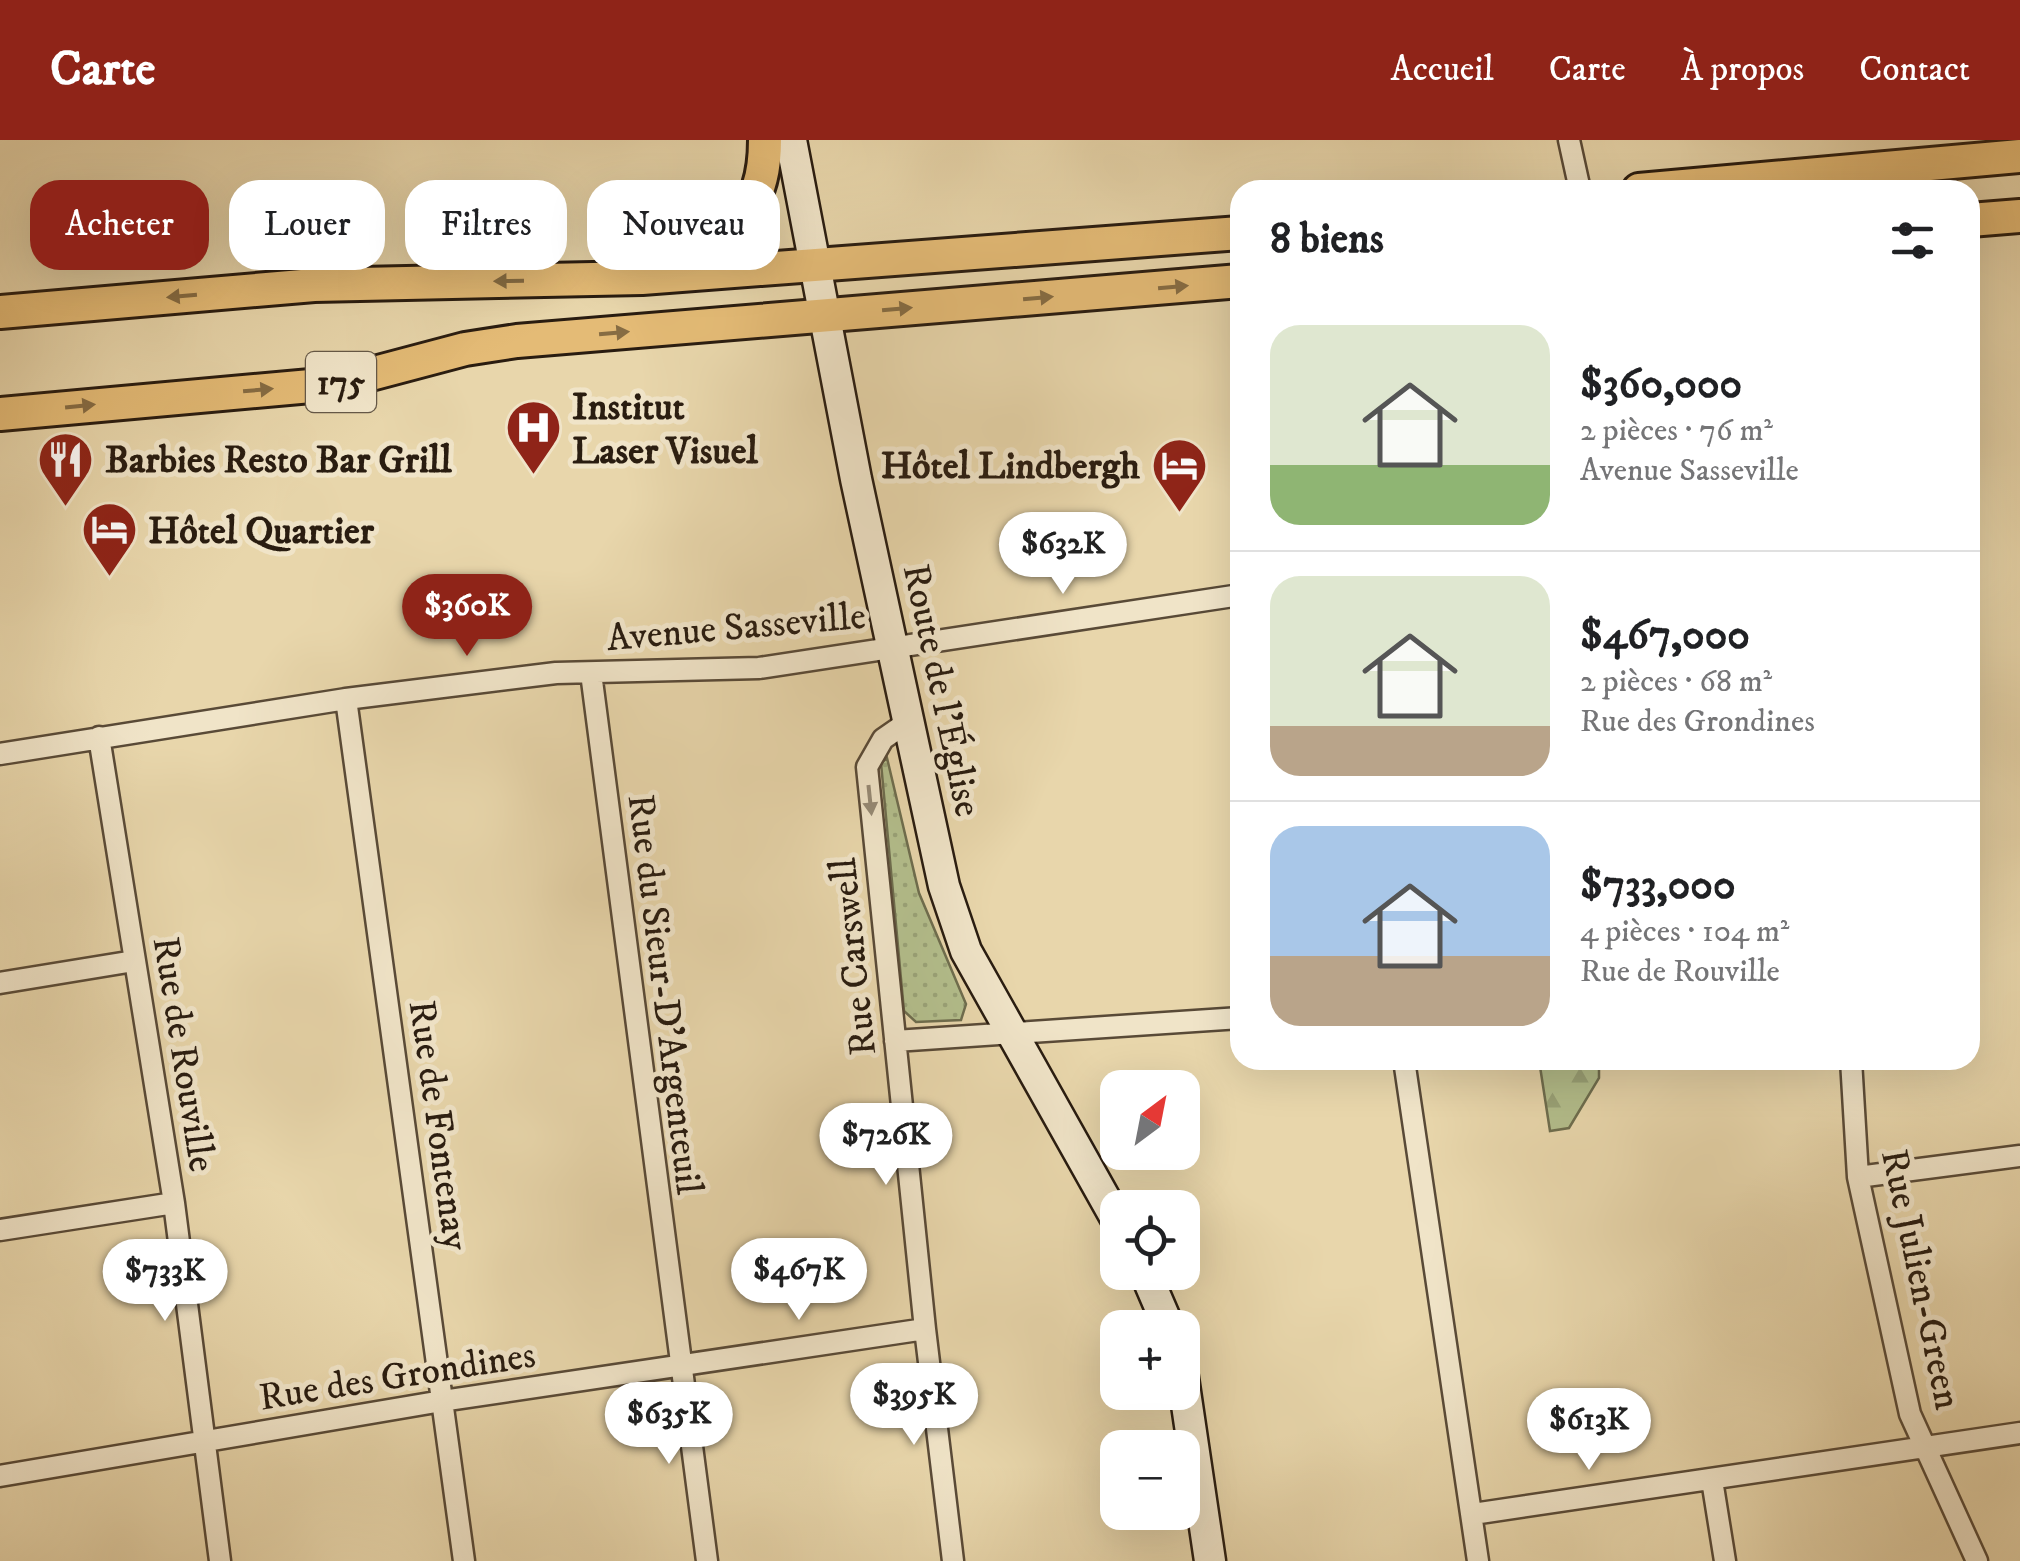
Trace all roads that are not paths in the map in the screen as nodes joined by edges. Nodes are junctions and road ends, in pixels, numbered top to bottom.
1 (765, 140) edge
2 (791, 140) edge
3 (1569, 140) edge
4 (2020, 156) edge
5 (1578, 180) edge
6 (1751, 180) edge
7 (2020, 216) edge
8 (1980, 219) edge
9 (1230, 234) edge
10 (818, 264) junction
11 (642, 278) junction
12 (1230, 282) edge
13 (0, 312) edge
14 (826, 316) junction
15 (0, 414) edge
16 (1230, 598) edge
17 (892, 649) junction
18 (591, 673) junction
19 (346, 698) junction
20 (909, 721) junction
21 (99, 738) junction
22 (0, 754) edge
23 (134, 961) junction
24 (0, 984) edge
25 (1230, 1019) edge
26 (1008, 1032) junction
27 (896, 1041) junction
28 (1405, 1070) edge
29 (1852, 1070) edge
30 (2020, 1156) edge
31 (1858, 1177) junction
32 (1100, 1191) edge
33 (174, 1203) junction
34 (0, 1230) edge
35 (925, 1330) junction
36 (680, 1366) junction
37 (442, 1401) junction
38 (1188, 1410) edge
39 (2020, 1433) edge
40 (205, 1440) junction
41 (1927, 1447) junction
42 (0, 1476) edge
43 (1712, 1480) junction
44 (1472, 1514) junction
45 (220, 1561) edge
46 (464, 1561) edge
47 (707, 1561) edge
48 (954, 1561) edge
49 (1210, 1561) edge
50 (1478, 1561) edge
51 (1725, 1561) edge
52 (1977, 1561) edge

1 - 11 main road
2 - 10 street, Route de l'Église
3 - 5 street
4 - 6 main road
7 - 8 main road
9 - 10 main road
10 - 11 main road
10 - 14 street, Route de l'Église
11 -> 13 main road
14 -> 12 main road, 175
15 -> 14 main road, 175
14 - 17 street, Route de l'Église
16 - 17 street, Avenue Sasseville
17 - 18 street, Avenue Sasseville
17 - 20 street, Route de l'Église
18 - 19 street, Avenue Sasseville
18 - 36 street, Rue du Sieur-D'Argenteuil
19 - 21 street, Avenue Sasseville
19 - 37 street, Rue de Fontenay
20 - 26 street, Route de l'Église
20 -> 27 street, Rue Carswell
21 - 22 street, Avenue Sasseville
21 - 23 street, Rue de Rouville
23 - 24 street
23 - 33 street, Rue de Rouville
25 - 26 street
26 - 27 street
26 - 32 street, Route de l'Église
27 - 35 street, Rue Carswell
28 - 44 street
29 - 31 street, Rue Julien-Green
30 - 31 street
31 - 41 street, Rue Julien-Green
33 - 34 street
33 - 40 street, Rue de Rouville
35 - 36 street, Rue des Grondines
35 - 48 street, Rue Carswell
36 - 37 street, Rue des Grondines
36 - 47 street, Rue du Sieur-D'Argenteuil
37 - 40 street, Rue des Grondines
37 - 46 street, Rue de Fontenay
38 - 49 street
39 - 41 street
40 - 42 street, Rue des Grondines
40 - 45 street, Rue de Rouville
41 - 43 street
41 - 52 street, Rue Julien-Green
43 - 44 street
43 - 51 street
44 - 50 street

